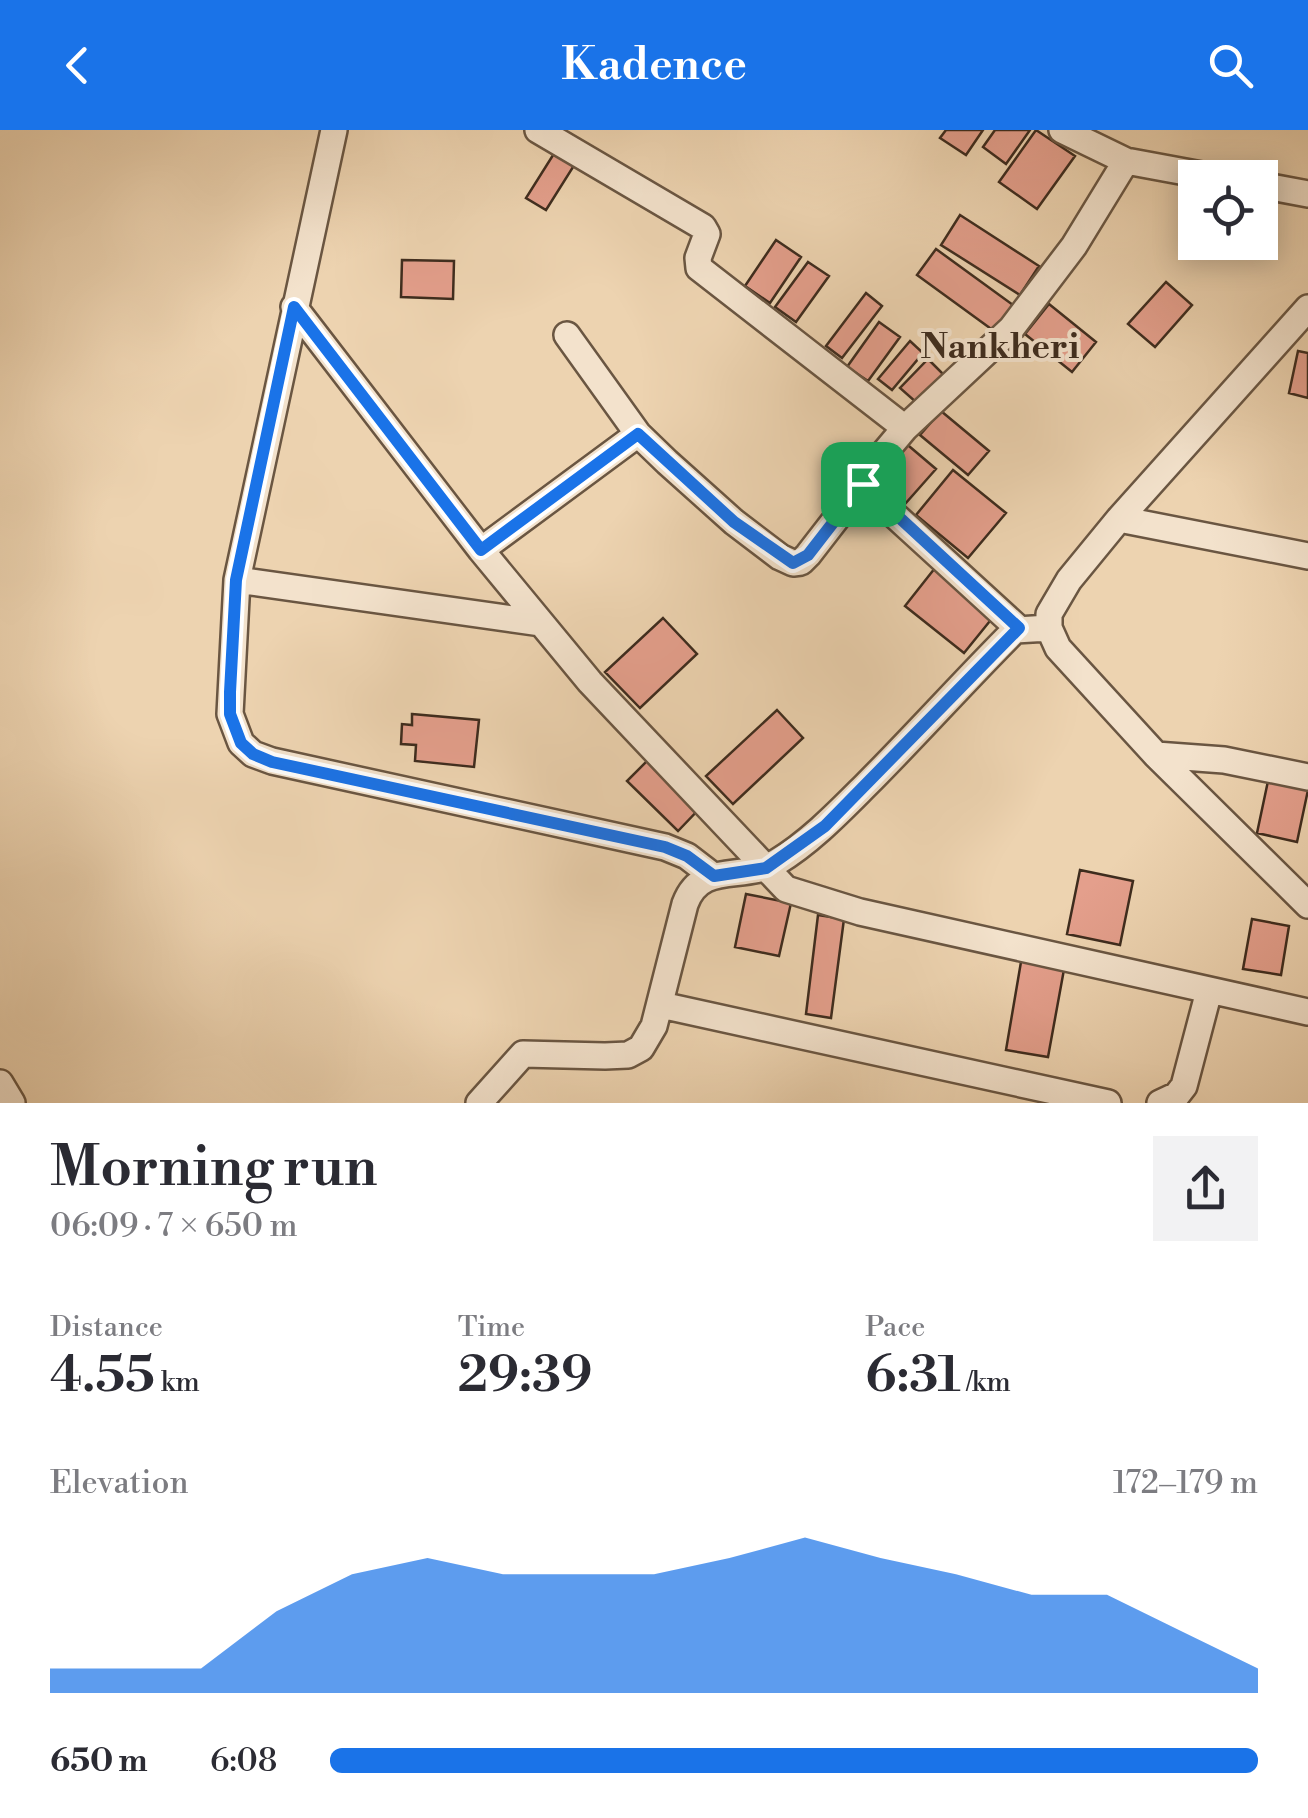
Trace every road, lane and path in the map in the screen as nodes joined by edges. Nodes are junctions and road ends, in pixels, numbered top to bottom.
1 (334, 130) edge
2 (538, 130) edge
3 (1062, 130) edge
4 (1126, 161) junction
5 (1178, 171) edge
6 (1278, 188) edge
7 (1308, 194) edge
8 (294, 307) junction
9 (1308, 308) edge
10 (1297, 333) edge
11 (568, 335) dead end
12 (905, 428) junction
13 (638, 434) junction
14 (863, 484) junction
15 (1118, 519) junction
16 (481, 550) junction
17 (1308, 556) edge
18 (236, 580) junction
19 (541, 622) junction
20 (1019, 628) junction
21 (1049, 628) junction
22 (1156, 755) junction
23 (1308, 777) edge
24 (766, 868) junction
25 (714, 876) junction
26 (1308, 905) edge
27 (1209, 990) junction
28 (661, 1005) junction
29 (1308, 1012) edge
30 (0, 1083) edge
31 (12, 1103) edge
32 (479, 1103) edge
33 (1108, 1103) edge
34 (1160, 1103) edge

1 - 8 street
2 - 12 street
3 - 4 street
4 - 5 street
4 - 12 street
6 - 7 street
8 - 16 street
8 - 18 street
9 - 10 street
10 - 15 street
11 - 13 street
12 - 14 street
13 - 14 street
13 - 16 street
14 - 20 street
15 - 17 street
15 - 21 street
16 - 19 street
18 - 19 street
18 - 25 street
19 - 24 street
20 - 21 street
20 - 24 street
21 - 22 street
22 - 23 street
22 - 26 street
24 - 25 street
24 - 27 street
25 - 28 street
27 - 29 street
27 - 34 street
28 - 32 street
28 - 33 street
30 - 31 street

